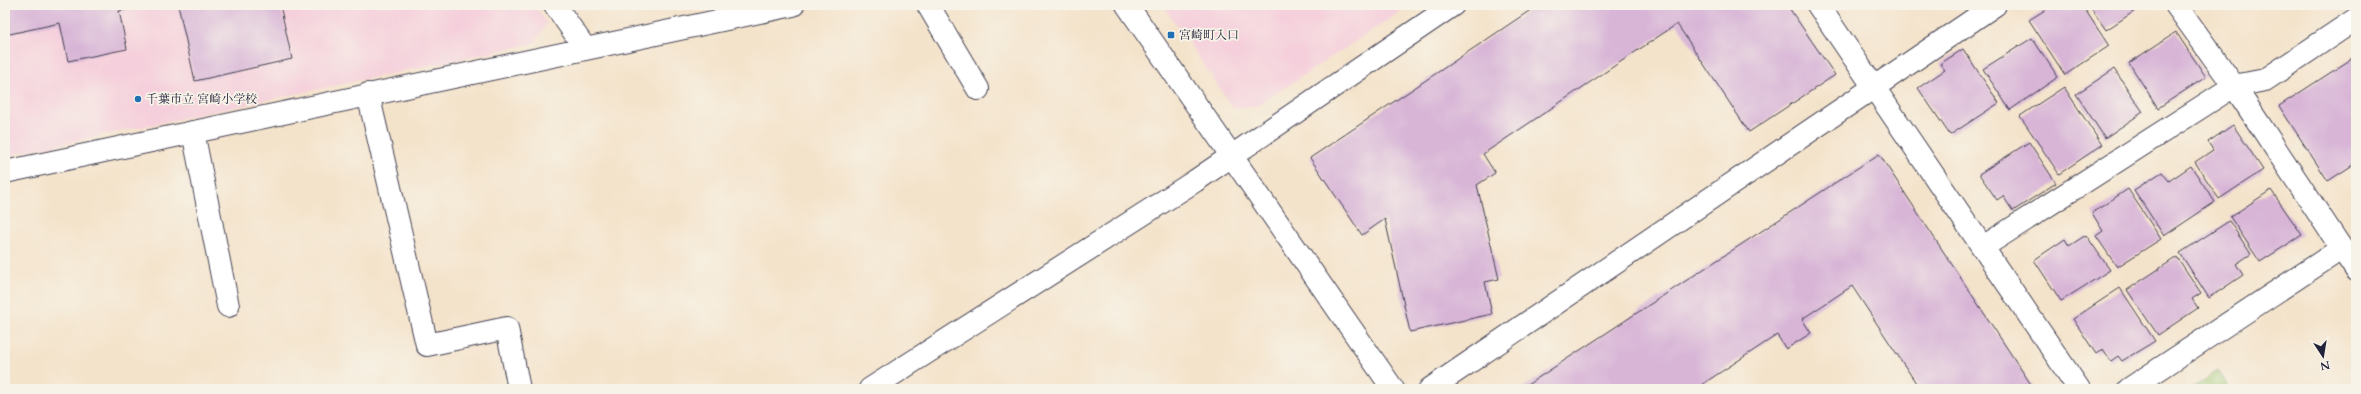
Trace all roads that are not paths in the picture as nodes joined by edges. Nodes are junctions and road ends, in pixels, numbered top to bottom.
1 (555, 5) edge
2 (793, 5) edge
3 (928, 5) edge
4 (1127, 5) edge
5 (1453, 5) edge
6 (1818, 5) edge
7 (1995, 5) edge
8 (2176, 5) edge
9 (2356, 19) edge
10 (585, 48) junction
11 (2234, 86) junction
12 (1874, 87) junction
13 (978, 89) dead end
14 (368, 94) junction
15 (193, 132) junction
16 (1230, 156) junction
17 (5, 172) edge
18 (1983, 247) junction
19 (2341, 249) junction
20 (2356, 270) edge
21 (228, 306) dead end
22 (519, 389) edge
23 (870, 389) edge
24 (1393, 389) edge
25 (1430, 389) edge
26 (2079, 389) edge
27 (2129, 389) edge

1 - 10 street
2 - 10 street
3 - 13 street
4 - 16 street
5 - 16 street
6 - 12 street
7 - 12 street
8 - 11 street
9 - 11 street
10 - 14 street
11 - 18 street
11 - 19 street
12 - 18 street
12 - 25 street
14 - 15 street
14 - 22 street
15 - 17 street
15 - 21 street
16 - 23 street
16 - 24 street
18 - 26 street
19 - 20 street
19 - 27 street

